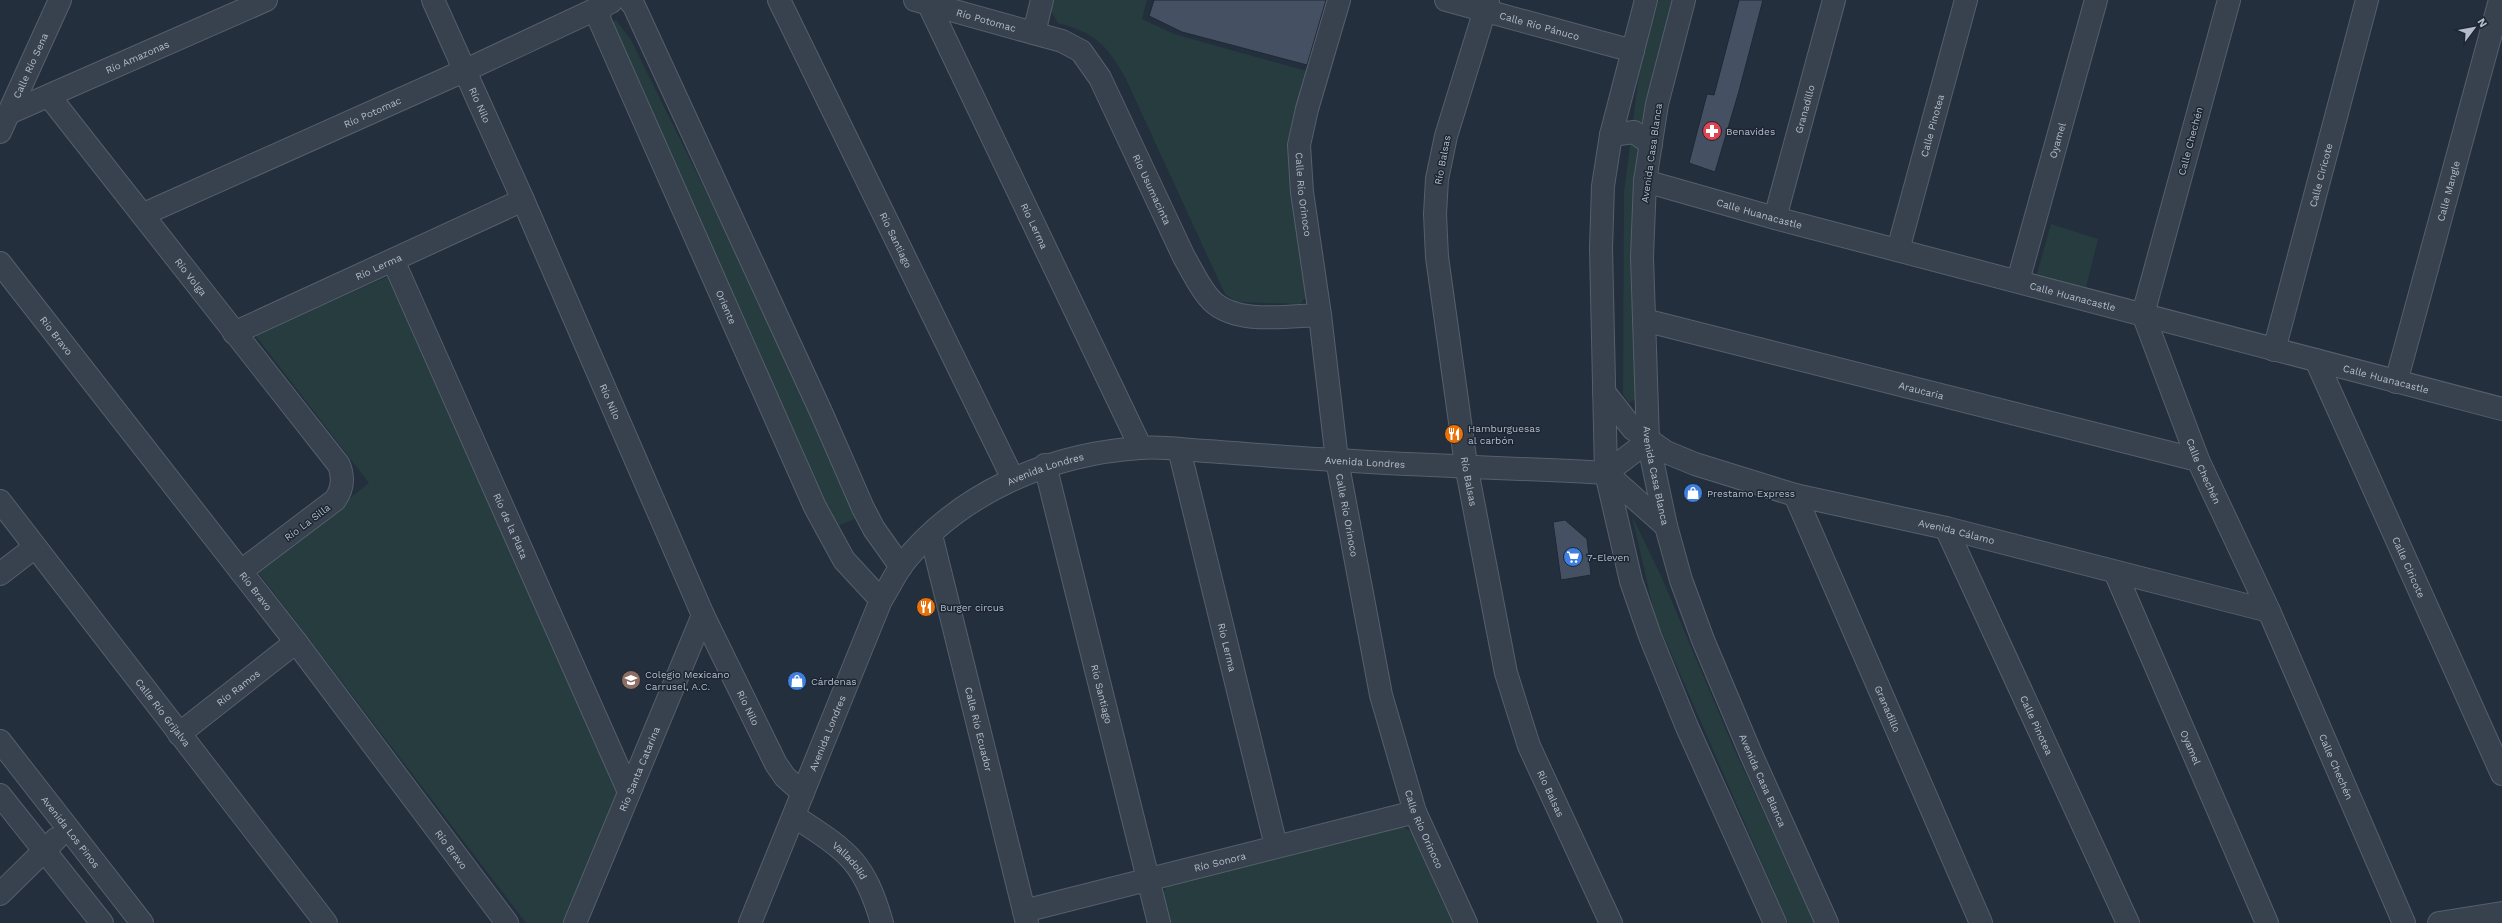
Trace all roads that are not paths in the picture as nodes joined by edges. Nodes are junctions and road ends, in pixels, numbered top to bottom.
1 (60, 0) edge
2 (266, 0) edge
3 (433, 0) edge
4 (629, 0) edge
5 (780, 0) edge
6 (1042, 0) edge
7 (1339, 0) edge
8 (1446, 0) edge
9 (1646, 0) edge
10 (1684, 0) edge
11 (1834, 0) edge
12 (1966, 0) edge
13 (2096, 0) edge
14 (2229, 0) edge
15 (2366, 0) edge
16 (2500, 0) edge
17 (605, 2) edge
18 (922, 2) edge
19 (1487, 5) edge
20 (1034, 33) junction
21 (1633, 51) junction
22 (466, 70) junction
23 (50, 96) junction
24 (4, 122) edge
25 (1611, 135) junction
26 (1651, 144) junction
27 (1645, 181) junction
28 (523, 200) junction
29 (144, 214) junction
30 (1774, 218) junction
31 (1898, 250) junction
32 (393, 260) junction
33 (0, 263) edge
34 (2018, 281) junction
35 (2143, 314) junction
36 (1320, 315) junction
37 (1644, 320) junction
38 (234, 333) junction
39 (2274, 350) junction
40 (2316, 360) junction
41 (2396, 382) junction
42 (1604, 392) junction
43 (2501, 411) edge
44 (1648, 441) junction
45 (1141, 448) junction
46 (1179, 449) junction
47 (334, 458) joint
48 (1337, 460) junction
49 (2198, 460) junction
50 (1045, 465) junction
51 (1466, 465) junction
52 (1606, 473) junction
53 (1013, 479) junction
54 (1795, 495) junction
55 (0, 501) edge
56 (1666, 526) junction
57 (1946, 528) junction
58 (931, 534) junction
59 (35, 547) junction
60 (901, 567) junction
61 (241, 571) junction
62 (2115, 572) junction
63 (0, 574) edge
64 (881, 600) junction
65 (2269, 611) junction
66 (703, 615) junction
67 (296, 642) junction
68 (180, 734) junction
69 (4, 756) edge
70 (2502, 774) edge
71 (629, 792) junction
72 (803, 793) junction
73 (0, 795) edge
74 (1415, 812) junction
75 (794, 816) junction
76 (68, 828) junction
77 (1276, 846) junction
78 (45, 849) junction
79 (1148, 878) junction
80 (0, 894) edge
81 (2502, 913) edge
82 (1026, 917) edge
83 (102, 923) edge
84 (142, 923) edge
85 (326, 923) edge
86 (507, 923) edge
87 (575, 923) edge
88 (750, 923) edge
89 (882, 923) edge
90 (1159, 923) edge
91 (1466, 923) edge
92 (1611, 923) edge
93 (1775, 923) edge
94 (1827, 923) edge
95 (1981, 923) edge
96 (2128, 923) edge
97 (2267, 923) edge
98 (2404, 923) edge
99 (2439, 923) edge

1 - 24 street, Calle Río Sena
2 - 23 street, Río Amazonas
3 - 22 street, Río Nilo
4 - 60 street
5 - 53 street, Río Santiago
6 - 20 street
7 - 36 street, Calle Río Orinoco
8 - 19 street, Calle Río Pánuco
9 - 21 street
10 - 26 street, Avenida Casa Blanca
11 - 30 street, Granadillo
12 - 31 street, Calle Pinotea
13 - 34 street, Oyamel
14 - 35 street, Calle Chechén
15 - 39 street, Calle Ciricote
16 - 41 street, Calle Mangle
17 - 22 street, Río Potomac
17 - 64 street, Oriente
18 - 20 street, Río Potomac
18 - 45 street, Río Lerma
19 - 21 street, Calle Río Pánuco
19 - 51 street, Río Balsas
20 - 36 street, Río Usumacinta
21 - 25 street
22 - 28 street, Río Nilo
22 - 29 street, Río Potomac
23 - 24 street, Río Amazonas
23 - 29 street, Río Volga
25 - 26 street
25 - 42 street
26 - 27 street, Avenida Casa Blanca
27 - 30 street, Calle Huanacastle
27 - 37 street, Avenida Casa Blanca
28 - 32 street, Río Lerma
28 - 66 street, Río Nilo
29 - 38 street, Río Volga
30 - 31 street, Calle Huanacastle
31 - 34 street, Calle Huanacastle
32 - 38 street, Río Lerma
32 - 71 street, Río de la Plata
33 - 61 street, Río Bravo
34 - 35 street, Calle Huanacastle
35 - 39 street, Calle Huanacastle
35 - 49 street, Calle Chechén
36 - 48 street, Calle Río Orinoco
37 - 44 street, Avenida Casa Blanca
37 - 49 street, Araucaria
38 - 47 street, Río Volga
39 - 40 street, Calle Huanacastle
40 - 41 street, Calle Huanacastle
40 - 70 street, Calle Ciricote
41 - 43 street, Calle Huanacastle
42 - 44 street, Avenida Cálamo
42 - 52 street
44 - 52 street
44 - 54 street, Avenida Cálamo
44 - 56 street, Avenida Casa Blanca
45 - 46 street, Avenida Londres
45 - 50 street, Avenida Londres
46 - 48 street, Avenida Londres
46 - 77 street, Río Lerma
47 - 61 street, Río La Silla
48 - 51 street, Avenida Londres
48 - 74 street, Calle Río Orinoco
49 - 65 street, Calle Chechén
50 - 53 street, Avenida Londres
50 - 79 street, Río Santiago
51 - 52 street, Avenida Londres
51 - 92 street, Río Balsas
52 - 56 street
52 - 93 street
53 - 58 street, Avenida Londres
54 - 57 street, Avenida Cálamo
54 - 95 street, Granadillo
55 - 59 street, Calle Río Grijalva
56 - 94 street, Avenida Casa Blanca
57 - 62 street, Avenida Cálamo
57 - 96 street, Calle Pinotea
58 - 60 street, Avenida Londres
58 - 82 street, Calle Río Ecuador
59 - 63 street
59 - 68 street, Calle Río Grijalva
60 - 64 street, Avenida Londres
61 - 67 street, Río Bravo
62 - 65 street, Avenida Cálamo
62 - 97 street, Oyamel
64 - 72 street, Avenida Londres
65 - 98 street, Calle Chechén
66 - 71 street, Río Santa Catarina
66 - 72 street, Río Nilo
67 - 68 street, Río Ramos
67 - 86 street, Río Bravo
68 - 85 street, Calle Río Grijalva
69 - 76 street, Avenida Los Pinos
71 - 87 street, Río Santa Catarina
72 - 75 street, Avenida Londres
73 - 78 street
74 - 77 street, Río Sonora
74 - 91 street, Calle Río Orinoco
75 - 88 street, Avenida Londres
75 - 89 street, Valladolid
76 - 78 street
76 - 84 street, Avenida Los Pinos
77 - 79 street, Río Sonora
78 - 80 street
78 - 83 street
79 - 82 street, Río Sonora
79 - 90 street, Río Santiago
81 - 99 street

